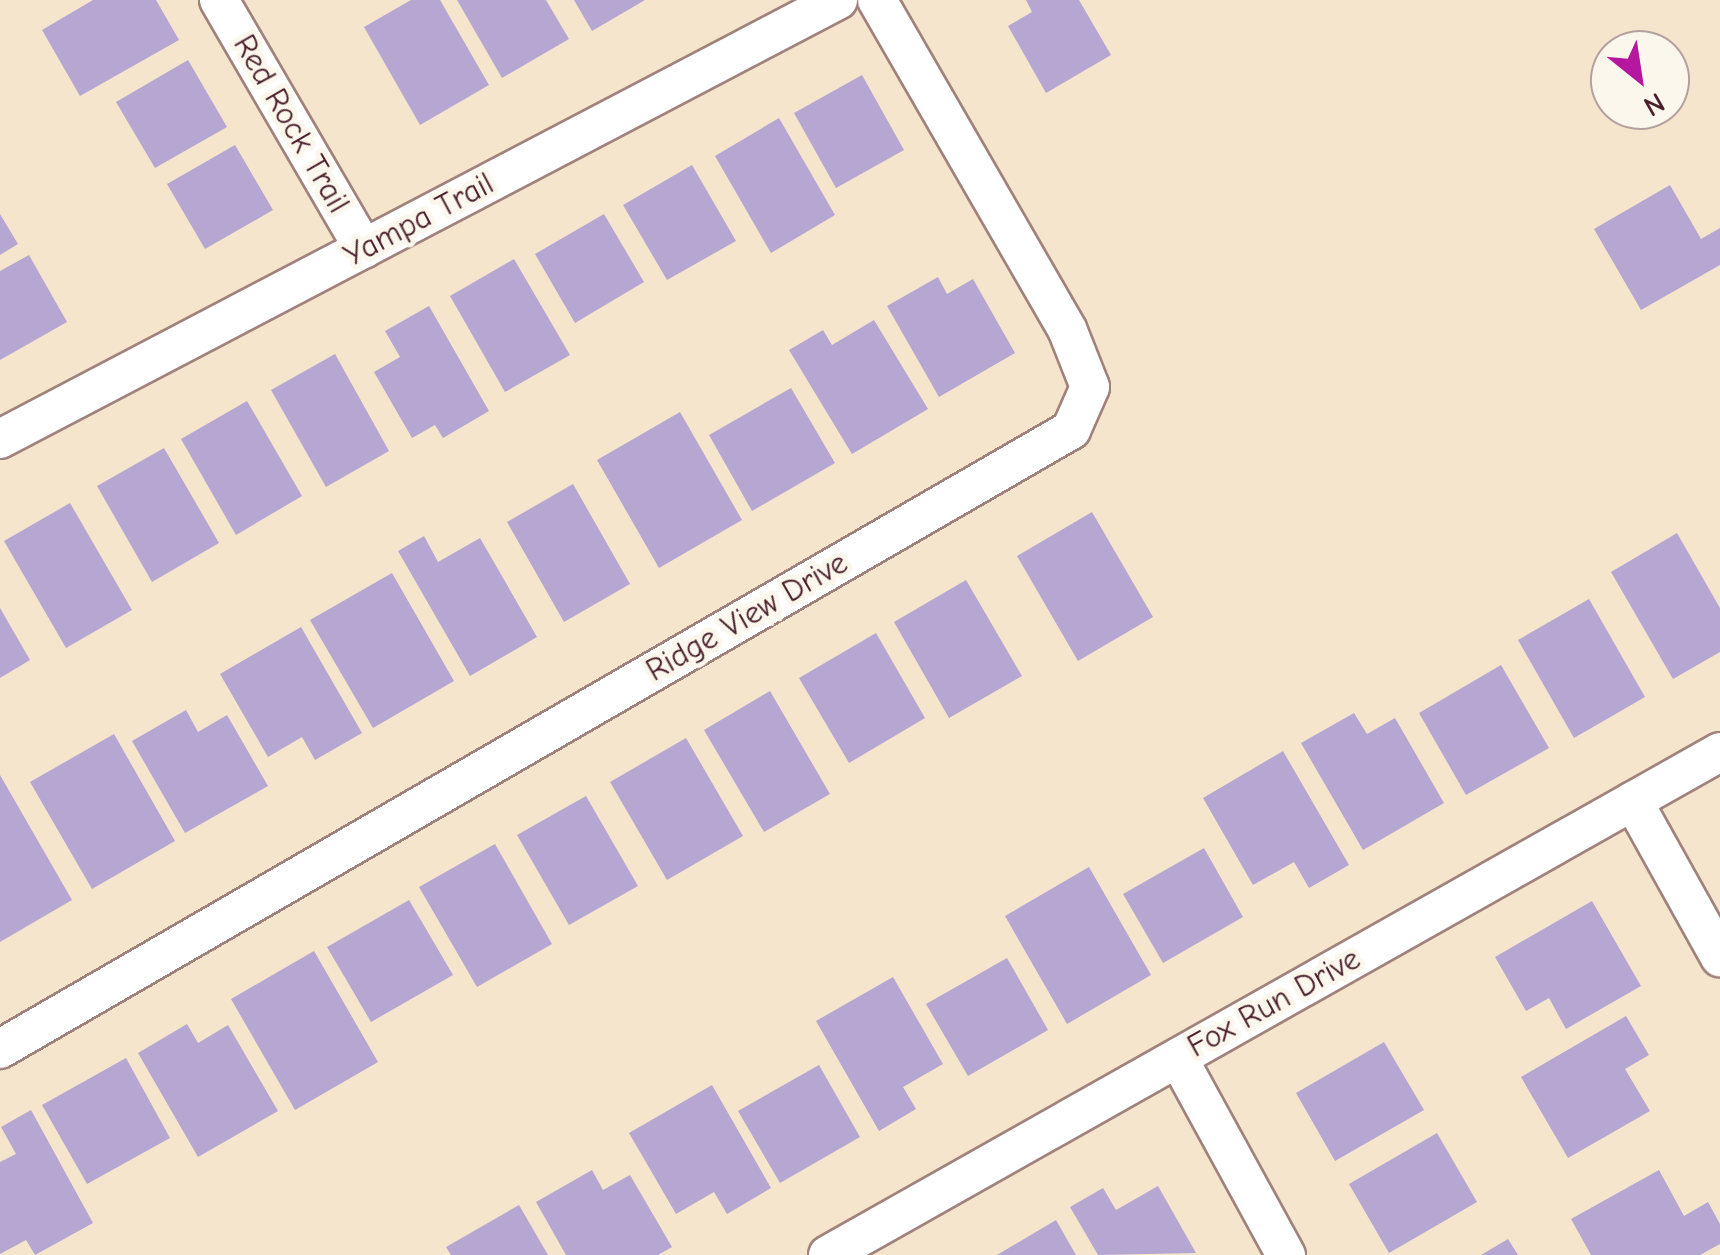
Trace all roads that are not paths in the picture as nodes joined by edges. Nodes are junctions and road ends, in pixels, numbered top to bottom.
1 (219, 0) edge
2 (838, 0) edge
3 (877, 0) edge
4 (364, 249) junction
5 (0, 438) edge
6 (1720, 752) edge
7 (1633, 801) junction
8 (1720, 958) edge
9 (0, 1048) edge
10 (1178, 1058) junction
11 (828, 1255) edge
12 (1286, 1255) edge

1 - 4 street, Red Rock Trail
2 - 4 street, Yampa Trail
3 - 9 street, Ridge View Drive
4 - 5 street, Yampa Trail
6 - 7 street, Fox Run Drive
7 - 8 street
7 - 10 street, Fox Run Drive
10 - 11 street, Fox Run Drive
10 - 12 street

